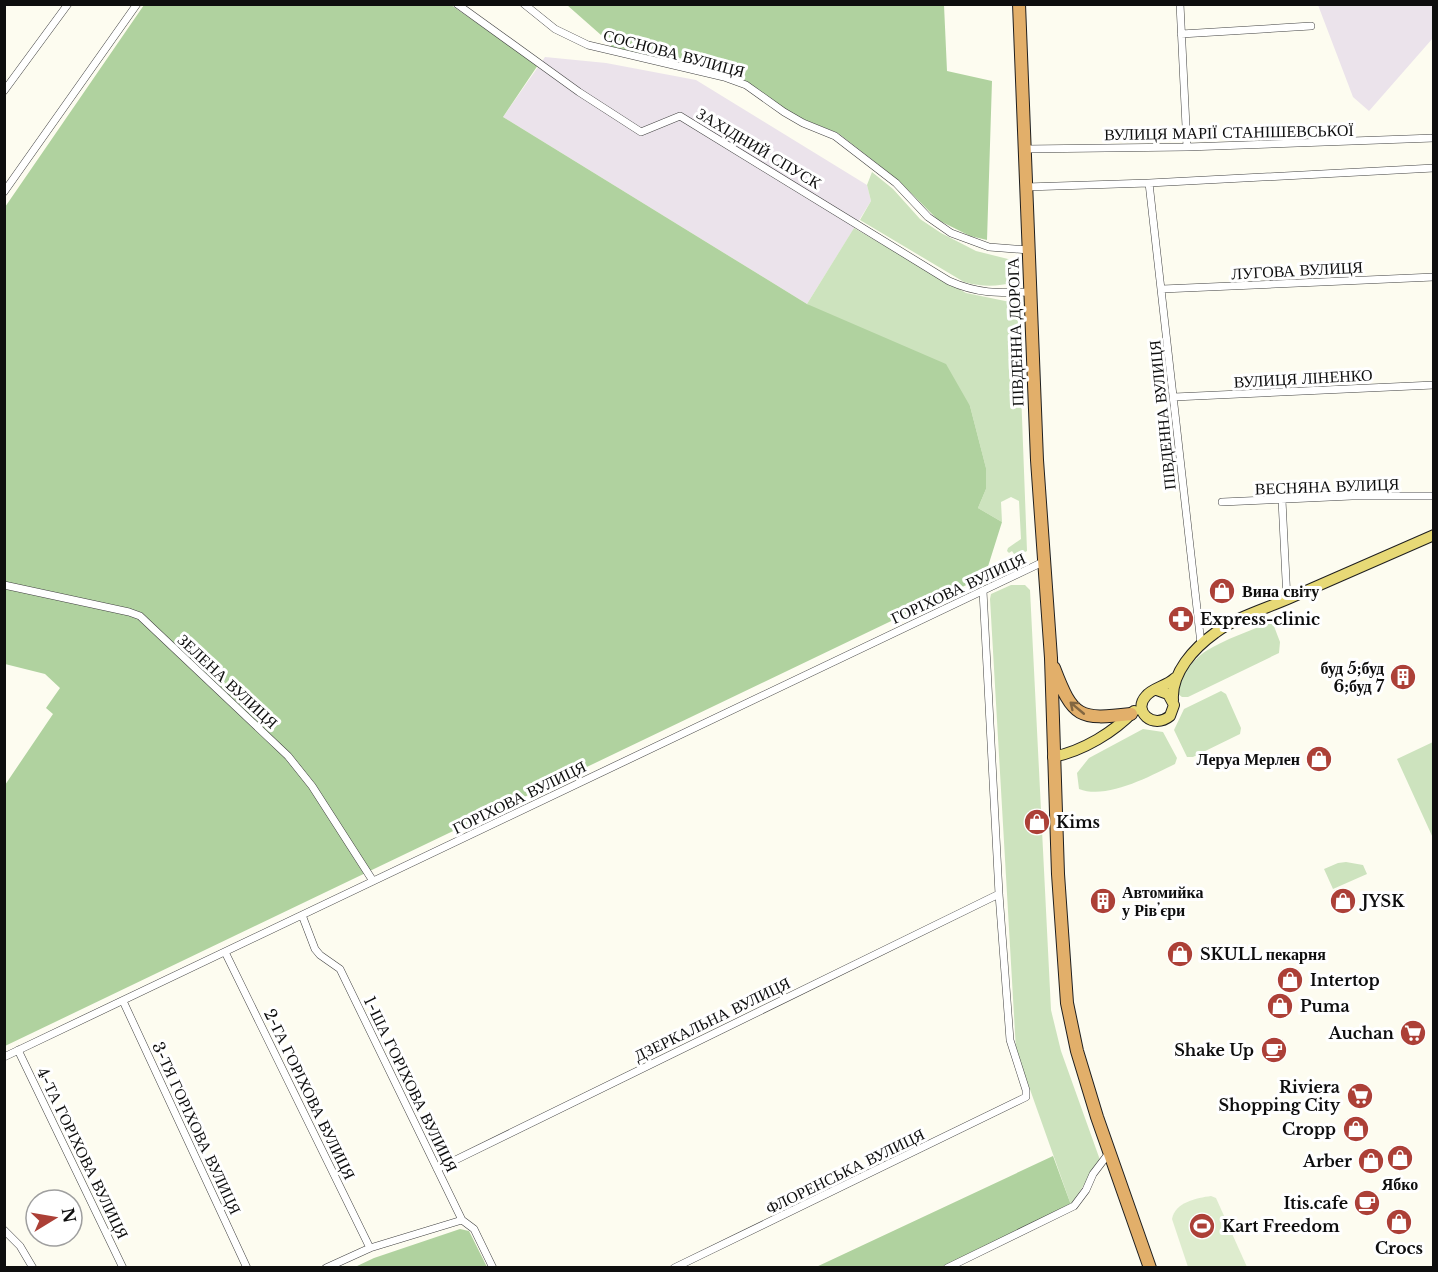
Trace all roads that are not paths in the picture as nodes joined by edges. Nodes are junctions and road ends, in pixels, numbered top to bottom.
1 (68, 4) edge
2 (137, 4) edge
3 (457, 4) edge
4 (524, 4) edge
5 (1019, 4) edge
6 (1180, 4) edge
7 (1311, 26) dead end
8 (1181, 34) junction
9 (4, 91) edge
10 (1434, 138) edge
11 (1187, 147) junction
12 (1025, 149) junction
13 (1434, 168) edge
14 (1149, 183) junction
15 (1026, 187) junction
16 (4, 192) edge
17 (1029, 250) junction
18 (1434, 277) edge
19 (1162, 289) junction
20 (1030, 291) junction
21 (1434, 385) edge
22 (1174, 397) junction
23 (1434, 496) edge
24 (1282, 500) junction
25 (1222, 502) dead end
26 (1434, 535) edge
27 (1045, 561) junction
28 (4, 585) edge
29 (983, 591) junction
30 (1287, 600) junction
31 (1201, 644) junction
32 (1051, 658) junction
33 (1176, 678) junction
34 (1157, 690) junction
35 (1143, 698) junction
36 (1173, 700) junction
37 (1131, 714) junction
38 (1152, 720) junction
39 (1114, 729) junction
40 (1053, 757) junction
41 (374, 881) junction
42 (999, 894) junction
43 (302, 915) junction
44 (225, 952) junction
45 (123, 1001) junction
46 (18, 1050) junction
47 (4, 1057) edge
48 (1109, 1153) junction
49 (437, 1169) junction
50 (462, 1220) junction
51 (4, 1230) edge
52 (370, 1248) junction
53 (33, 1268) edge
54 (123, 1268) edge
55 (247, 1268) edge
56 (326, 1268) edge
57 (493, 1268) edge
58 (674, 1268) edge
59 (947, 1268) edge
60 (1150, 1268) edge

1 - 9 street
2 - 16 street
3 - 20 street, ЗАХІДНИЙ СПУСК
4 - 17 street, СОСНОВА ВУЛИЦЯ
5 - 12 highway, ПІВДЕННА ДОРОГА
6 - 8 street
7 - 8 street
8 - 11 street
10 - 11 street, ВУЛИЦЯ МАРІЇ СТАНІШЕВСЬКОЇ
11 - 12 street, ВУЛИЦЯ МАРІЇ СТАНІШЕВСЬКОЇ
12 - 15 highway, ПІВДЕННА ДОРОГА
13 - 14 street
14 - 15 street
14 - 19 street, ПІВДЕННА ВУЛИЦЯ
15 - 17 highway, ПІВДЕННА ДОРОГА
17 - 20 highway, ПІВДЕННА ДОРОГА
18 - 19 street, ЛУГОВА ВУЛИЦЯ
19 - 22 street, ПІВДЕННА ВУЛИЦЯ
20 - 27 highway, ПІВДЕННА ДОРОГА
21 - 22 street, ВУЛИЦЯ ЛІНЕНКО
22 - 31 street, ПІВДЕННА ВУЛИЦЯ
23 - 24 street, ВЕСНЯНА ВУЛИЦЯ
24 - 25 street, ВЕСНЯНА ВУЛИЦЯ
24 - 30 street
26 - 30 main road
27 - 29 street, ГОРІХОВА ВУЛИЦЯ
27 - 32 highway, ПІВДЕННА ДОРОГА
28 - 41 street, ЗЕЛЕНА ВУЛИЦЯ
29 - 41 street, ГОРІХОВА ВУЛИЦЯ
29 - 42 street
30 - 31 main road
31 - 33 main road
37 -> 32 highway
32 - 40 highway
33 - 34 main road
33 - 36 main road
34 - 35 main road
34 - 36 main road
35 - 37 main road
35 - 38 main road
36 - 38 main road
37 - 39 main road
38 - 39 main road
39 - 40 main road
40 - 48 highway
41 - 43 street, ГОРІХОВА ВУЛИЦЯ
42 - 49 street, ДЗЕРКАЛЬНА ВУЛИЦЯ
42 - 58 street, ФЛОРЕНСЬКА ВУЛИЦЯ
43 - 44 street, ГОРІХОВА ВУЛИЦЯ
43 - 49 street, 1-ША ГОРІХОВА ВУЛИЦЯ
44 - 45 street, ГОРІХОВА ВУЛИЦЯ
44 - 52 street, 2-ГА ГОРІХОВА ВУЛИЦЯ
45 - 46 street, ГОРІХОВА ВУЛИЦЯ
45 - 55 street, 3-ТЯ ГОРІХОВА ВУЛИЦЯ
46 - 47 street, ГОРІХОВА ВУЛИЦЯ
46 - 54 street, 4-ТА ГОРІХОВА ВУЛИЦЯ
48 - 59 street
48 - 60 highway
49 - 50 street, 1-ША ГОРІХОВА ВУЛИЦЯ
50 - 52 street
50 - 57 street, 1-ША ГОРІХОВА ВУЛИЦЯ
51 - 53 street
52 - 56 street

